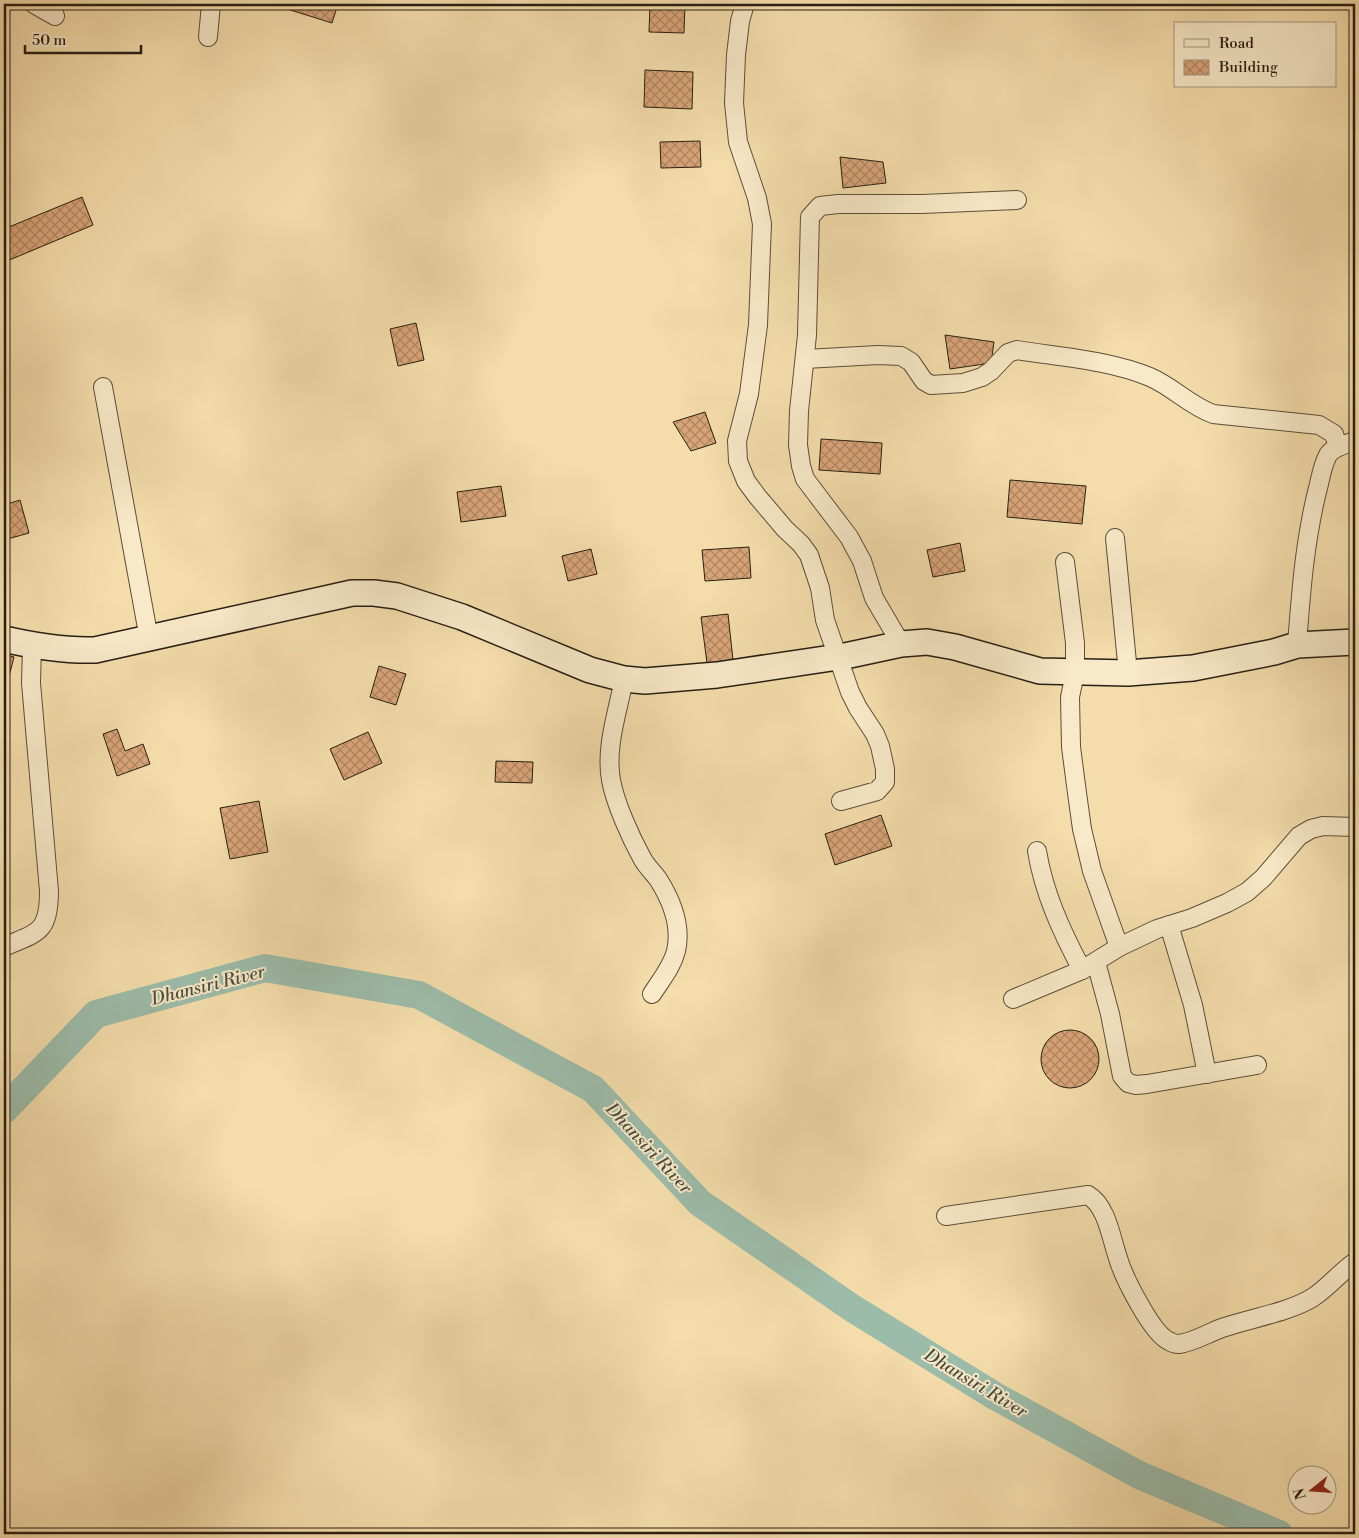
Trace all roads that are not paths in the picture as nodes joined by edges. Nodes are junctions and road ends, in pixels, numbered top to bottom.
1 (34, 4) edge
2 (211, 4) edge
3 (745, 4) edge
4 (56, 16) dead end
5 (208, 37) dead end
6 (1016, 200) dead end
7 (804, 359) junction
8 (103, 387) dead end
9 (1355, 442) edge
10 (1338, 447) junction
11 (1115, 538) dead end
12 (1065, 562) dead end
13 (4, 639) edge
14 (149, 639) junction
15 (1355, 642) edge
16 (894, 645) junction
17 (1297, 645) junction
18 (32, 646) junction
19 (841, 656) junction
20 (1075, 673) junction
21 (1128, 673) junction
22 (624, 679) junction
23 (841, 801) dead end
24 (1355, 827) edge
25 (1037, 851) dead end
26 (1169, 925) junction
27 (1118, 947) junction
28 (4, 948) edge
29 (1089, 966) junction
30 (652, 994) dead end
31 (1013, 999) dead end
32 (1257, 1065) dead end
33 (1206, 1074) junction
34 (946, 1216) dead end
35 (1355, 1262) edge

1 - 4 street
2 - 5 street
3 - 19 street
6 - 7 street
7 - 10 street
7 - 16 street
8 - 14 street
9 - 10 street
10 - 17 street
11 - 21 street
12 - 20 street
13 - 18 street
14 - 18 street
14 - 22 street
15 - 17 street
16 - 19 street
16 - 20 street
17 - 21 street
18 - 28 street
19 - 22 street
19 - 23 street
20 - 21 street
20 - 27 street
22 - 30 street
24 - 26 street
25 - 29 street
26 - 27 street
26 - 33 street
27 - 29 street
29 - 31 street
29 - 33 street
32 - 33 street
34 - 35 street

